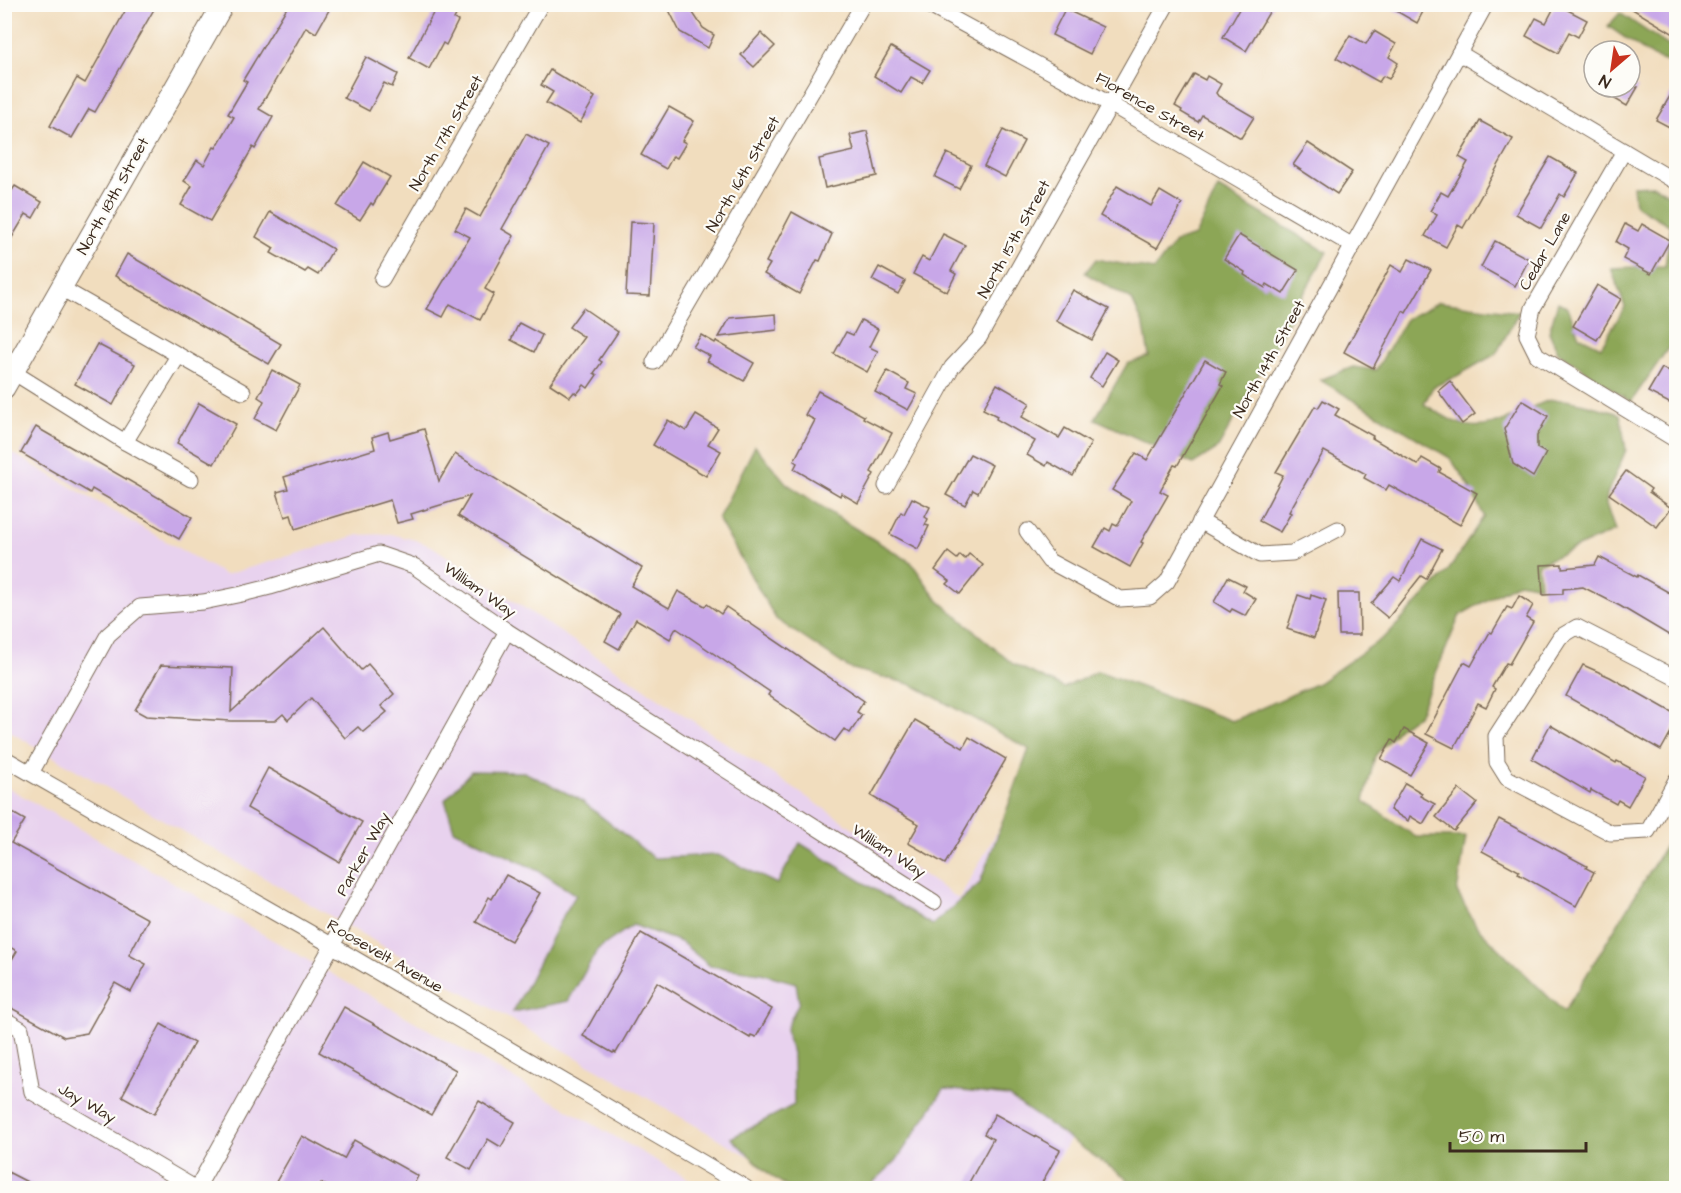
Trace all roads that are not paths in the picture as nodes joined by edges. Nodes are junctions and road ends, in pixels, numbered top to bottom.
1 (223, 4) edge
2 (541, 4) edge
3 (863, 4) edge
4 (926, 4) edge
5 (1167, 4) edge
6 (1486, 4) edge
7 (1459, 53) junction
8 (1110, 104) junction
9 (1624, 151) junction
10 (1677, 182) edge
11 (1353, 246) junction
12 (382, 279) dead end
13 (61, 288) junction
14 (178, 356) junction
15 (654, 362) dead end
16 (9, 380) edge
17 (243, 392) dead end
18 (1677, 440) edge
19 (125, 442) junction
20 (190, 479) dead end
21 (886, 486) dead end
22 (1200, 521) junction
23 (1338, 529) dead end
24 (1027, 531) dead end
25 (507, 631) junction
26 (1677, 678) edge
27 (4, 758) edge
28 (31, 773) junction
29 (1677, 780) edge
30 (934, 902) dead end
31 (333, 946) junction
32 (4, 1019) edge
33 (196, 1188) edge
34 (747, 1188) edge

1 - 13 street, North 18th Street
2 - 12 street, North 17th Street
3 - 15 street, North 16th Street
4 - 8 street, Florence Street
5 - 8 street, North 15th Street
6 - 7 street, North 14th Street
7 - 9 street
7 - 11 street, North 14th Street
8 - 11 street, Florence Street
8 - 21 street, North 15th Street
9 - 10 street
9 - 18 street, Cedar Lane
11 - 22 street, North 14th Street
13 - 14 street
13 - 16 street, North 18th Street
14 - 17 street
14 - 19 street
16 - 19 street
19 - 20 street
22 - 23 street
22 - 24 street, North 14th Street
25 - 28 street, William Way
25 - 30 street, William Way
25 - 31 street, Parker Way
26 - 29 street
27 - 28 street, Roosevelt Avenue
28 - 31 street, Roosevelt Avenue
31 - 33 street, Parker Way
31 - 34 street, Roosevelt Avenue
32 - 33 street, Jay Way

